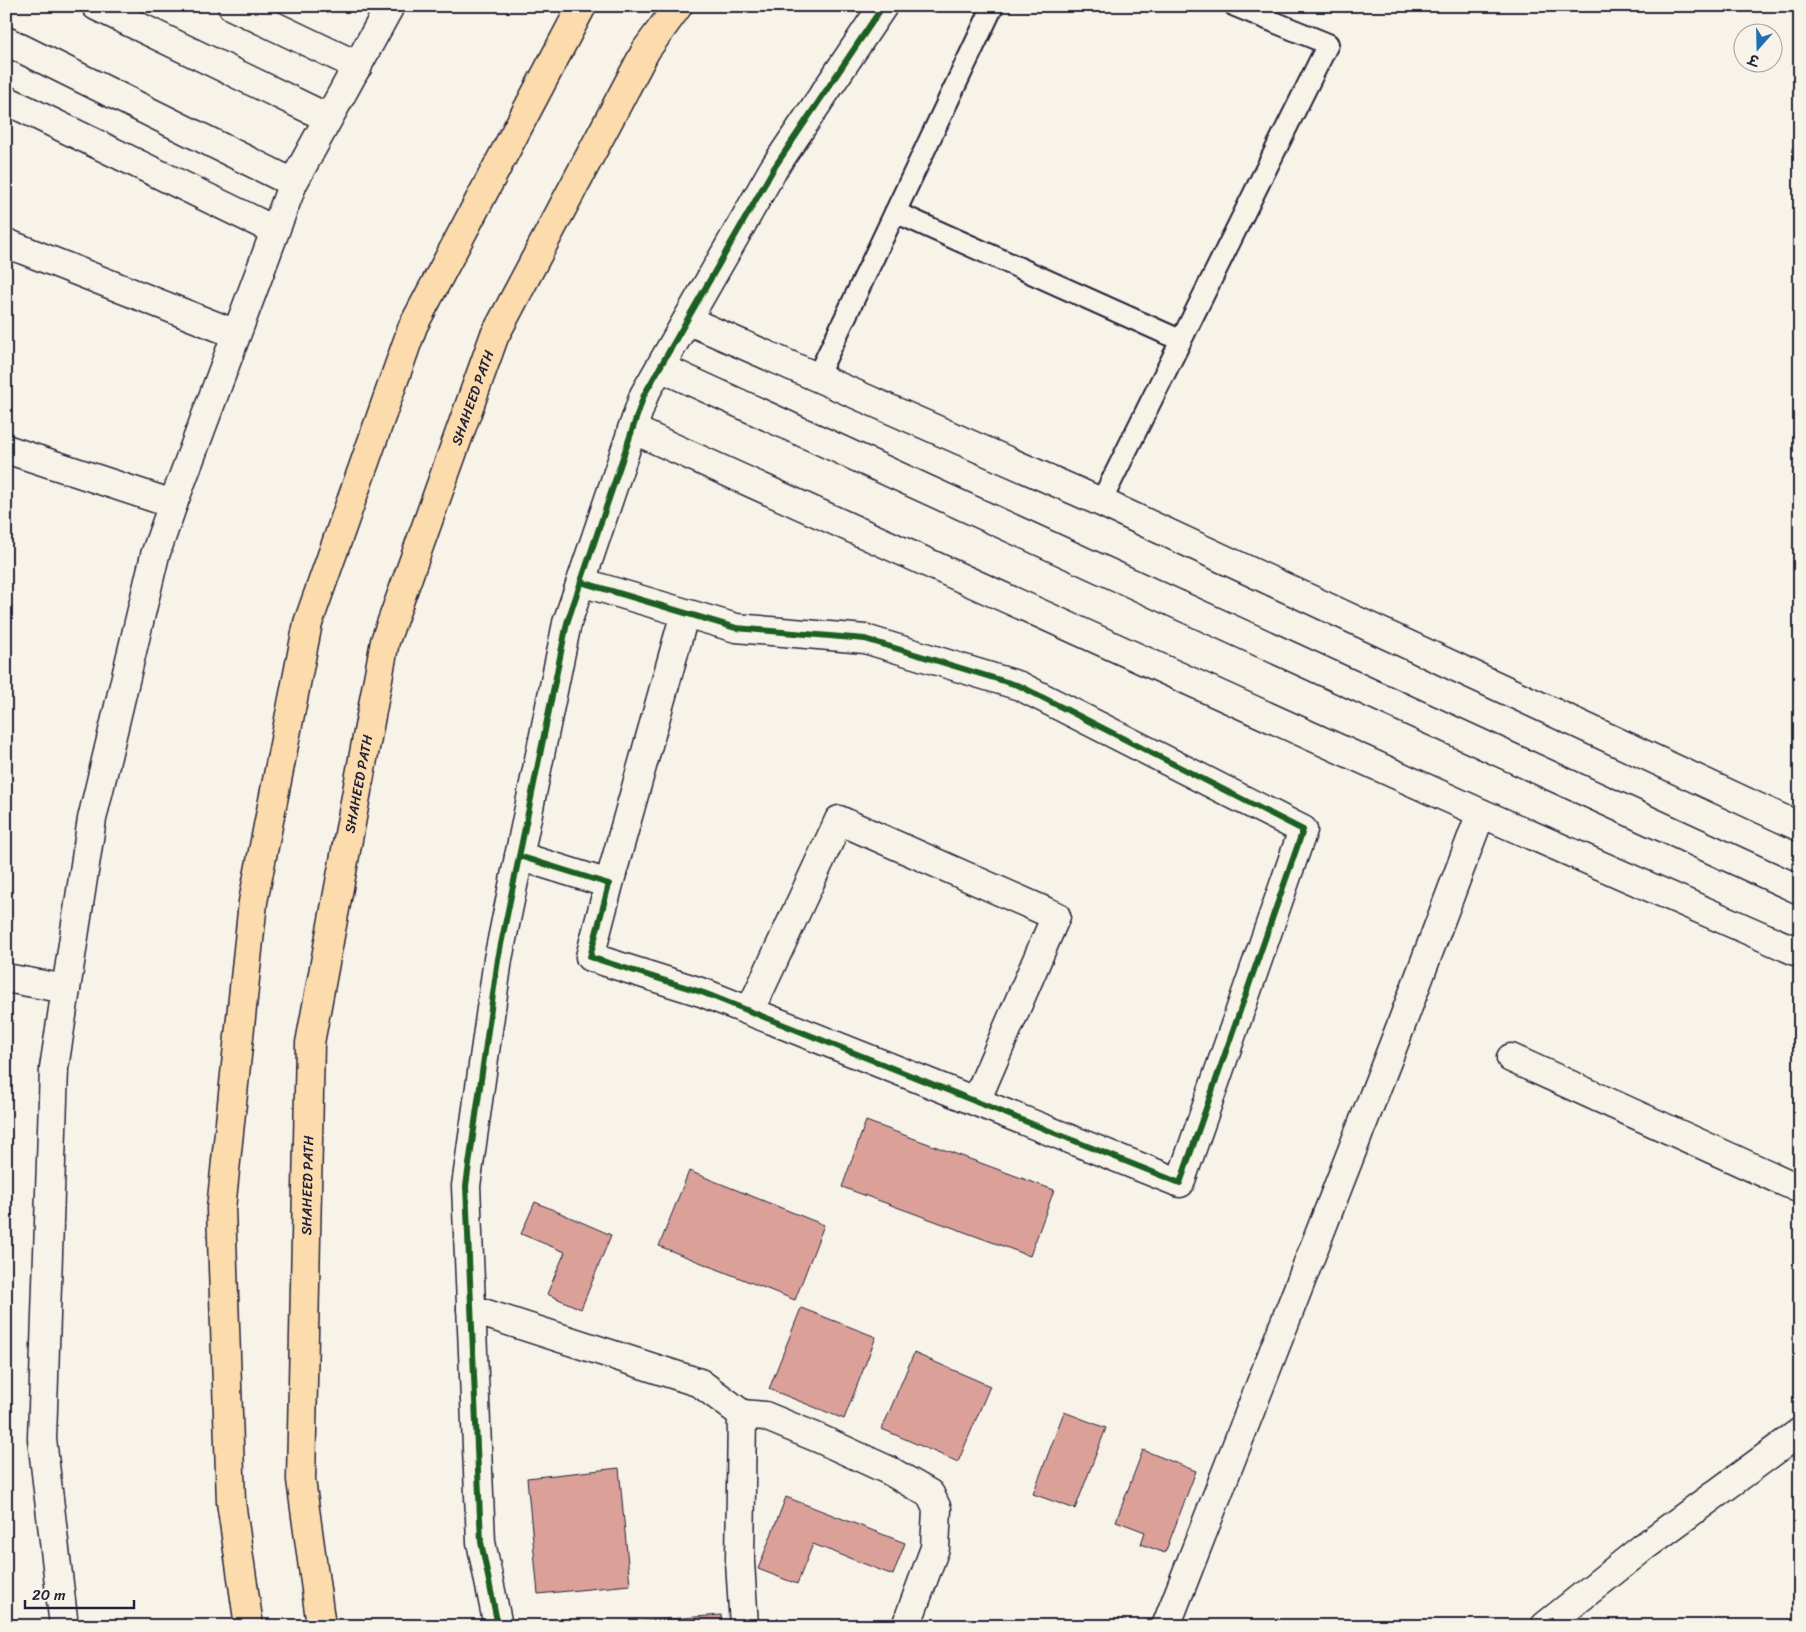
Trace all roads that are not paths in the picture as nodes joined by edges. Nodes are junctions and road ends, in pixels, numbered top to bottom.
1 (96, 6) edge
2 (232, 6) edge
3 (390, 6) edge
4 (582, 6) edge
5 (678, 6) edge
6 (883, 6) edge
7 (993, 6) edge
8 (1235, 6) edge
9 (6, 41) edge
10 (358, 66) junction
11 (6, 100) edge
12 (328, 118) junction
13 (293, 183) junction
14 (895, 212) junction
15 (274, 230) junction
16 (6, 243) edge
17 (687, 320) junction
18 (236, 334) junction
19 (1180, 340) junction
20 (660, 367) junction
21 (817, 377) junction
22 (632, 429) junction
23 (6, 449) edge
24 (1102, 502) junction
25 (173, 504) junction
26 (581, 582) junction
27 (685, 613) junction
28 (1481, 813) junction
29 (1800, 827) edge
30 (519, 856) junction
31 (609, 884) junction
32 (1800, 890) edge
33 (1800, 953) edge
34 (6, 978) edge
35 (66, 989) junction
36 (750, 1011) junction
37 (1511, 1058) dead end
38 (976, 1101) junction
39 (1800, 1189) edge
40 (471, 1309) junction
41 (742, 1414) junction
42 (1800, 1432) edge
43 (64, 1626) edge
44 (249, 1626) edge
45 (321, 1626) edge
46 (498, 1626) edge
47 (744, 1626) edge
48 (906, 1626) edge
49 (1166, 1626) edge
50 (1545, 1626) edge

1 - 12 street
2 - 10 street
3 - 10 street
4 - 44 highway
5 - 45 highway, SHAHEED PATH
6 - 17 street
7 - 14 lane
8 - 19 lane
9 - 13 street
10 - 12 street
11 - 15 street
12 - 13 street
13 - 15 street
14 - 19 lane
14 - 21 lane
15 - 18 street
16 - 18 street
17 - 20 street
17 - 21 street
18 - 25 street
19 - 24 lane
20 - 22 street
20 - 32 street
21 - 24 street
22 - 26 street
22 - 28 street
23 - 25 street
24 - 29 street
25 - 35 street
26 - 27 street
26 - 30 street
27 - 31 street
27 - 38 street
28 - 33 street
28 - 49 street
30 - 31 street
30 - 40 street
31 - 36 street
34 - 35 street
35 - 43 street
36 - 38 street
36 - 38 street
37 - 39 street
40 - 41 street
40 - 46 street
41 - 47 street
41 - 48 street
42 - 50 street

